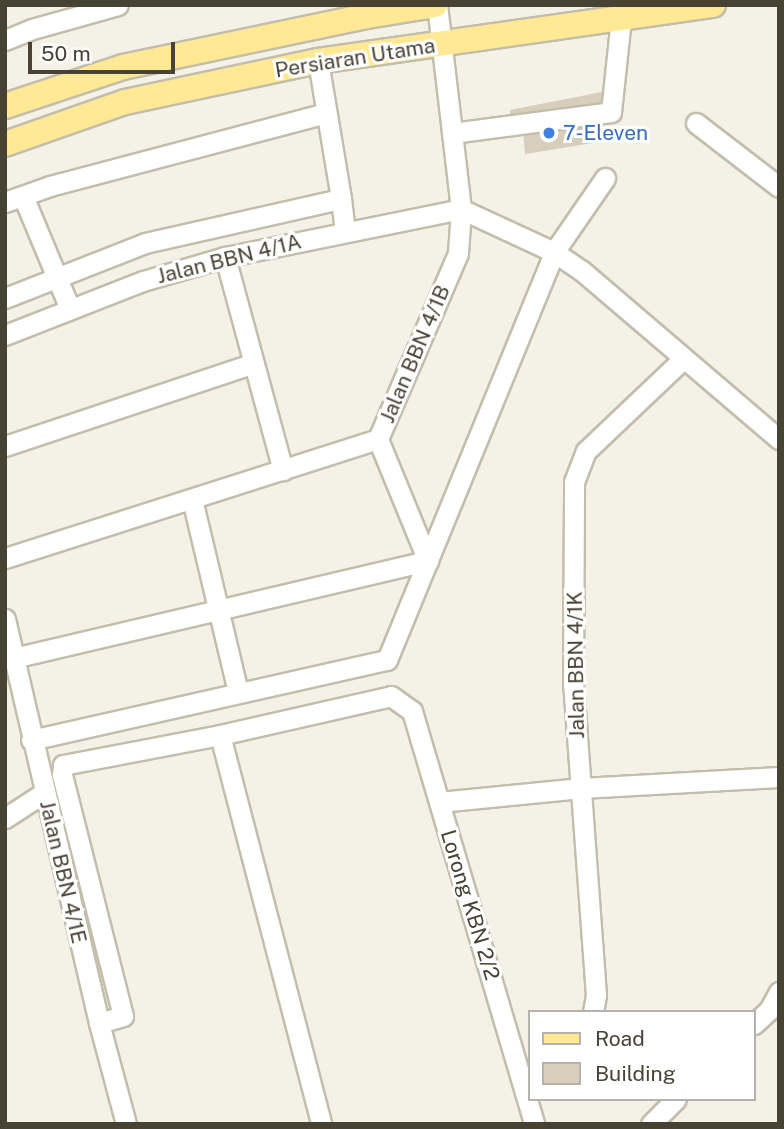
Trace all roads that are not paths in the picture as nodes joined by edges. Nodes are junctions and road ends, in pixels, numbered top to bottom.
1 (118, 5) edge
2 (436, 5) edge
3 (713, 5) edge
4 (372, 10) edge
5 (621, 18) junction
6 (5, 40) edge
7 (442, 44) junction
8 (318, 61) junction
9 (5, 106) edge
10 (326, 113) junction
11 (696, 123) dead end
12 (452, 134) junction
13 (5, 144) edge
14 (605, 178) dead end
15 (779, 187) edge
16 (14, 199) edge
17 (341, 199) junction
18 (461, 209) junction
19 (345, 232) junction
20 (554, 252) junction
21 (225, 257) junction
22 (57, 278) junction
23 (5, 298) edge
24 (70, 309) junction
25 (5, 335) edge
26 (682, 359) junction
27 (254, 363) junction
28 (379, 439) junction
29 (779, 439) edge
30 (5, 446) edge
31 (283, 470) junction
32 (192, 499) junction
33 (5, 558) edge
34 (428, 561) junction
35 (219, 610) junction
36 (5, 620) edge
37 (13, 658) junction
38 (238, 692) junction
39 (23, 703) junction
40 (5, 714) edge
41 (220, 735) junction
42 (32, 740) junction
43 (779, 777) edge
44 (581, 788) junction
45 (45, 792) junction
46 (439, 802) junction
47 (5, 818) edge
48 (779, 992) edge
49 (593, 1010) edge
50 (756, 1022) edge
51 (99, 1023) junction
52 (525, 1069) edge
53 (528, 1087) edge
54 (530, 1101) edge
55 (674, 1101) edge
56 (127, 1124) edge
57 (321, 1124) edge
58 (534, 1124) edge
59 (651, 1124) edge

1 - 6 street
2 - 4 main road, Persiaran Utama
2 - 7 street, Jalan BBN 4/1B
3 - 5 main road, Persiaran Utama
4 - 9 main road, Persiaran Utama
5 - 7 main road, Persiaran Utama
5 - 12 street
7 - 8 main road, Persiaran Utama
7 - 12 street, Jalan BBN 4/1B
8 - 10 street
8 - 13 main road, Persiaran Utama
10 - 16 street
10 - 17 street
11 - 15 street
12 - 18 street, Jalan BBN 4/1B
14 - 20 street
16 - 22 street
17 - 19 street
17 - 22 street
18 - 19 street, Jalan BBN 4/1A
18 - 20 street
18 - 28 street, Jalan BBN 4/1B
19 - 21 street, Jalan BBN 4/1A
20 - 26 street
20 - 34 street
21 - 24 street, Jalan BBN 4/1A
21 - 27 street
22 - 23 street
22 - 24 street
24 - 25 street, Jalan BBN 4/1A
26 - 29 street
26 - 44 street, Jalan BBN 4/1K
27 - 30 street
27 - 31 street
28 - 31 street, Jalan BBN 4/1B
28 - 34 street
31 - 32 street, Jalan BBN 4/1B
32 - 33 street, Jalan BBN 4/1B
32 - 35 street
34 - 35 street
34 - 38 street
35 - 37 street
35 - 38 street
36 - 37 street, Jalan BBN 4/1E
37 - 39 street, Jalan BBN 4/1E
38 - 42 street
39 - 40 street
39 - 42 street, Jalan BBN 4/1E
41 - 46 street, Lorong KBN 2/2
41 - 51 street
41 - 57 street
42 - 45 street, Jalan BBN 4/1E
43 - 44 street
44 - 46 street
44 - 49 street, Jalan BBN 4/1K
45 - 47 street
45 - 51 street, Jalan BBN 4/1E
46 - 52 street, Lorong KBN 2/2
48 - 50 street
51 - 56 street, Jalan BBN 4/1E
52 - 53 street, Lorong KBN 2/2
54 - 58 street, Lorong KBN 2/2
55 - 59 street

